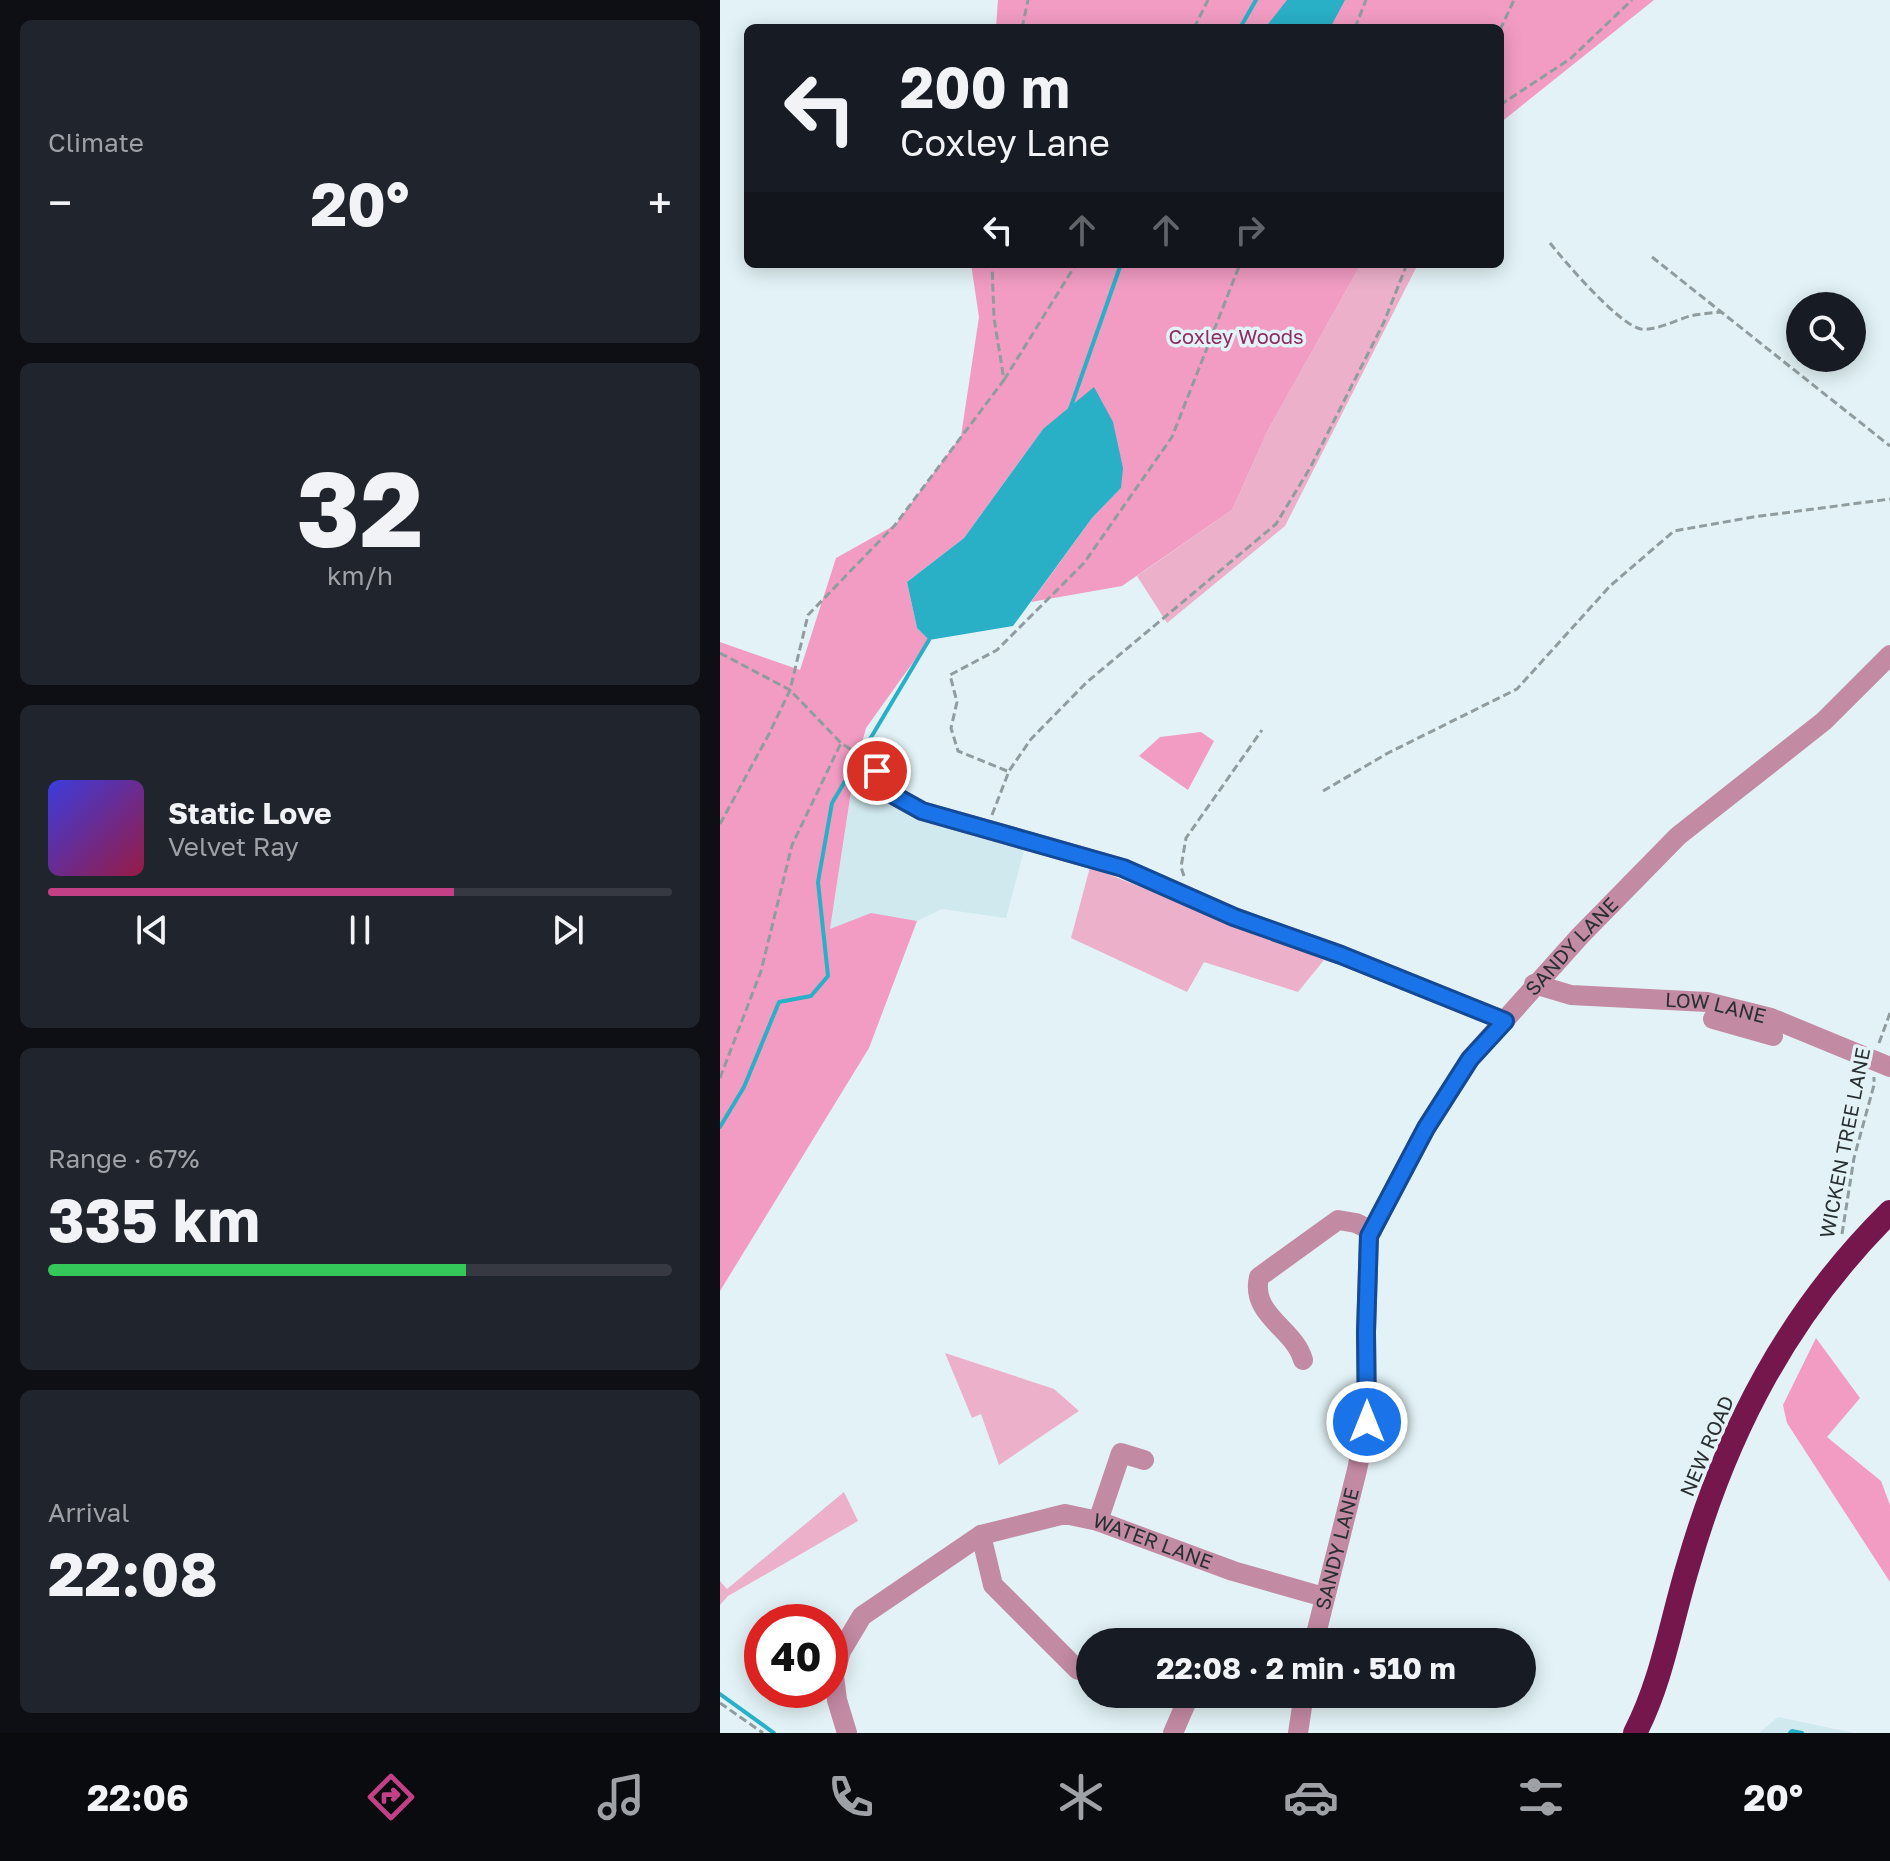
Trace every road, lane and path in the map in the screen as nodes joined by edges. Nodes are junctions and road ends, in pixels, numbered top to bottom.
1 (1028, 0) edge
2 (1208, 0) edge
3 (1366, 0) edge
4 (1514, 0) edge
5 (1632, 0) edge
6 (1023, 24) edge
7 (1196, 24) edge
8 (1357, 24) edge
9 (1503, 24) edge
10 (1504, 102) edge
11 (1550, 243) dead end
12 (1652, 257) dead end
13 (992, 268) edge
14 (1074, 268) edge
15 (1238, 268) edge
16 (1405, 268) edge
17 (1721, 312) junction
18 (1004, 380) junction
19 (1890, 446) edge
20 (1890, 499) edge
21 (720, 653) edge
22 (1890, 655) edge
23 (790, 690) junction
24 (1262, 730) dead end
25 (841, 743) junction
26 (877, 771) joint
27 (1009, 771) junction
28 (1323, 791) dead end
29 (720, 824) edge
30 (987, 830) junction
31 (1191, 898) junction
32 (1534, 984) junction
33 (1890, 1013) edge
34 (1713, 1019) dead end
35 (1505, 1021) junction
36 (1761, 1026) junction
37 (1881, 1063) edge
38 (720, 1078) edge
39 (1890, 1212) edge
40 (1372, 1231) junction
41 (1841, 1238) dead end
42 (1303, 1360) dead end
43 (1144, 1460) dead end
44 (1098, 1521) junction
45 (981, 1535) junction
46 (1324, 1597) junction
47 (1317, 1628) edge
48 (1076, 1667) edge
49 (720, 1703) edge
50 (1184, 1708) edge
51 (1302, 1708) edge
52 (763, 1733) edge
53 (847, 1733) edge
54 (1173, 1733) edge
55 (1298, 1733) edge
56 (1635, 1733) edge

1 - 6 path
2 - 7 path
3 - 8 path
4 - 9 path
5 - 10 path
11 - 17 path
12 - 17 path
13 - 18 path
14 - 18 path
15 - 27 path
16 - 27 path
17 - 19 path
18 - 23 path
20 - 28 path
21 - 23 path
22 - 32 street, SANDY LANE
23 - 25 path
23 - 29 path
24 - 31 path
25 - 26 path
25 - 38 path
26 - 30 street
27 - 30 path
30 - 31 street
31 - 35 street
32 - 35 street, SANDY LANE
32 - 36 street, LOW LANE
33 - 37 path, WICKEN TREE LANE
34 - 36 street
35 - 40 street, SANDY LANE
36 - 37 street, LOW LANE
37 - 41 path, WICKEN TREE LANE
39 - 56 highway, NEW ROAD
40 - 42 street
40 - 46 street, SANDY LANE
43 - 44 street
44 - 45 street, WATER LANE
44 - 46 street, WATER LANE
45 - 48 street
45 - 53 street, WATER LANE
46 - 47 street, SANDY LANE
49 - 52 path
50 - 54 street
51 - 55 street

